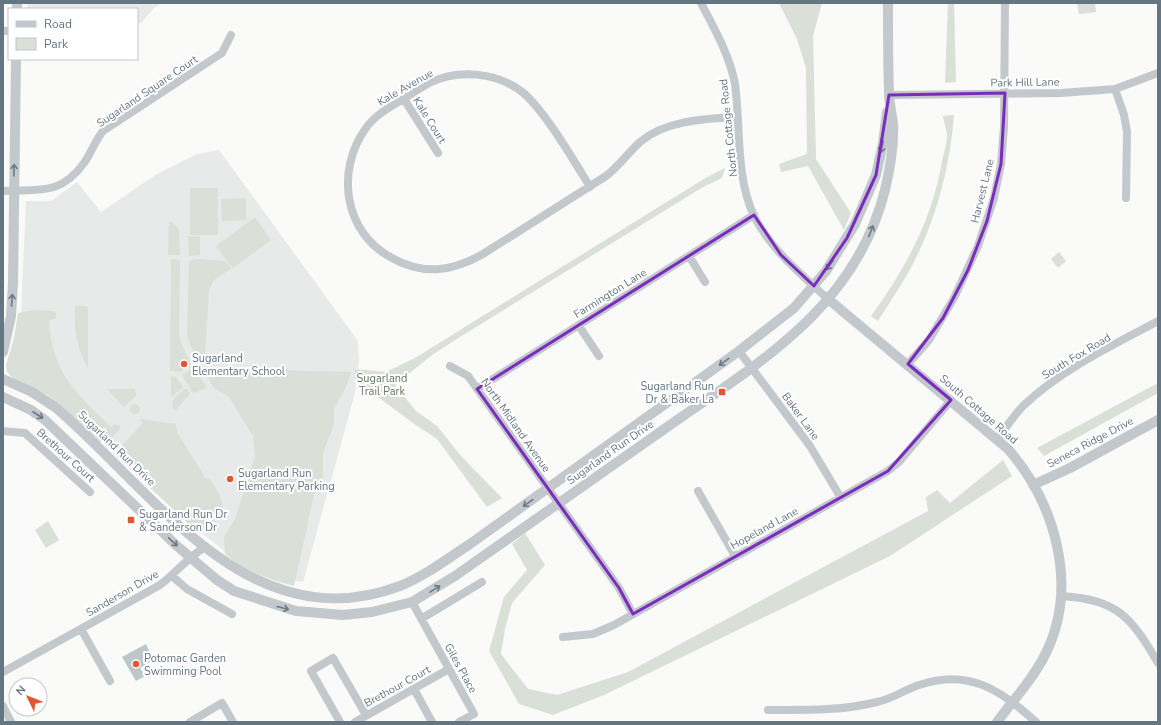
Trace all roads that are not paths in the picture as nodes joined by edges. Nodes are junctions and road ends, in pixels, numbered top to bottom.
1 (702, 3) edge
2 (888, 3) edge
3 (1005, 3) edge
4 (231, 35) dead end
5 (16, 60) edge
6 (1158, 72) edge
7 (1115, 88) junction
8 (1005, 93) junction
9 (889, 95) junction
10 (404, 99) junction
11 (737, 117) junction
12 (438, 153) dead end
13 (590, 187) junction
14 (3, 191) edge
15 (14, 191) junction
16 (1126, 198) dead end
17 (754, 215) junction
18 (689, 256) junction
19 (705, 282) dead end
20 (814, 286) junction
21 (828, 299) junction
22 (1158, 321) edge
23 (578, 326) junction
24 (3, 352) edge
25 (739, 352) junction
26 (599, 356) dead end
27 (908, 364) junction
28 (450, 366) dead end
29 (752, 368) junction
30 (3, 379) edge
31 (478, 389) junction
32 (3, 397) edge
33 (951, 400) junction
34 (1158, 420) edge
35 (3, 431) edge
36 (998, 439) junction
37 (1033, 485) junction
38 (548, 489) junction
39 (698, 491) dead end
40 (90, 492) dead end
41 (841, 498) junction
42 (559, 504) junction
43 (205, 547) junction
44 (735, 556) junction
45 (189, 557) junction
46 (172, 576) junction
47 (482, 582) dead end
48 (1062, 596) junction
49 (412, 602) junction
50 (232, 614) dead end
51 (633, 614) junction
52 (421, 619) junction
53 (81, 629) junction
54 (563, 637) dead end
55 (1158, 663) edge
56 (449, 669) junction
57 (3, 672) edge
58 (110, 681) dead end
59 (414, 689) junction
60 (1014, 702) junction
61 (3, 706) edge
62 (768, 710) dead end
63 (366, 715) junction
64 (11, 722) edge
65 (190, 722) edge
66 (233, 722) edge
67 (340, 722) edge
68 (355, 722) edge
69 (432, 722) edge
70 (459, 722) edge
71 (997, 722) edge
72 (1036, 722) edge

1 - 11 street, North Cottage Road
2 - 9 street, Sugarland Run Drive
3 - 8 street, Harvest Lane
4 - 15 street, Sugarland Square Court
15 -> 5 street
6 - 7 street, Park Hill Lane
7 - 8 street, Park Hill Lane
7 - 16 street
8 - 9 street, Park Hill Lane
8 - 27 street, Harvest Lane
9 -> 20 street, Sugarland Run Drive
21 -> 9 street, Sugarland Run Drive
10 - 12 street, Kale Court
10 - 13 street, Kale Avenue
10 - 13 street, Kale Avenue
11 - 13 street, Kale Avenue
11 - 17 street, North Cottage Road
14 - 15 street, Sugarland Square Court
24 -> 15 street
17 - 18 street, Farmington Lane
17 - 20 street, North Cottage Road
18 - 19 street
18 - 23 street, Farmington Lane
20 - 21 street, North Cottage Road
20 - 25 street, Sugarland Run Drive
21 - 27 street, South Cottage Road
21 - 29 street, Sugarland Run Drive
22 - 36 street, South Fox Road
23 - 26 street
23 - 31 street, Farmington Lane
25 - 29 street, Baker Lane
25 -> 38 street, Sugarland Run Drive
27 - 33 street, South Cottage Road
28 - 31 street, North Midland Avenue
29 - 41 street, Baker Lane
29 - 42 street, Sugarland Run Drive
30 - 43 street, Sugarland Run Drive
31 - 38 street, North Midland Avenue
32 -> 45 street, Sugarland Run Drive
33 - 36 street, South Cottage Road
33 - 41 street, Hopeland Lane
34 - 37 street, Seneca Ridge Drive
35 - 40 street, Brethour Court
36 - 37 street, South Cottage Road
37 - 48 street, South Cottage Road
38 - 42 street, North Midland Avenue
38 -> 43 street, Sugarland Run Drive
39 - 44 street
41 - 44 street, Hopeland Lane
49 -> 42 street, Sugarland Run Drive
42 - 51 street, North Midland Avenue
43 - 45 street
44 - 51 street, Hopeland Lane
45 - 46 street, Sanderson Drive
45 -> 49 street, Sugarland Run Drive
46 - 50 street
46 - 53 street, Sanderson Drive
47 - 52 street
48 - 55 street
48 - 60 street, South Cottage Road
49 - 52 street, Giles Place
51 - 54 street, Hopeland Lane
52 - 56 street, Giles Place
53 - 57 street, Sanderson Drive
53 - 58 street, Sanderson Drive
56 - 59 street, Brethour Court
56 - 70 street, Giles Place
59 - 63 street, Brethour Court
59 - 69 street
60 - 62 street
60 - 71 street, South Cottage Road
60 - 72 street
61 - 64 street
63 - 67 street
63 - 68 street, Brethour Court
65 - 66 street

